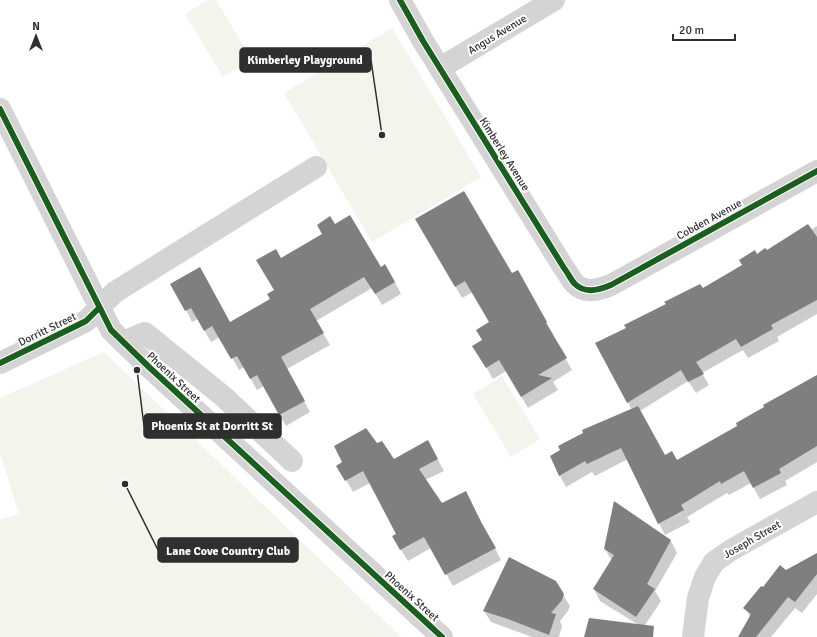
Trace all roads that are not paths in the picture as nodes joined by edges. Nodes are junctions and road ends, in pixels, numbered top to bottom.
1 (400, 0) edge
2 (554, 0) edge
3 (440, 68) junction
4 (0, 109) edge
5 (316, 166) dead end
6 (817, 171) edge
7 (611, 285) joint
8 (100, 308) junction
9 (123, 342) junction
10 (0, 363) edge
11 (292, 461) dead end
12 (817, 502) edge
13 (442, 637) edge
14 (693, 637) edge

1 - 3 street, Kimberley Avenue
2 - 3 street, Angus Avenue
3 - 7 street, Kimberley Avenue
4 - 8 street, Phoenix Street
5 - 8 street, Dorritt Street
6 - 7 street, Cobden Avenue
8 - 9 street, Phoenix Street
8 - 10 street, Dorritt Street
9 - 11 street
9 - 13 street, Phoenix Street
12 - 14 street, Joseph Street

